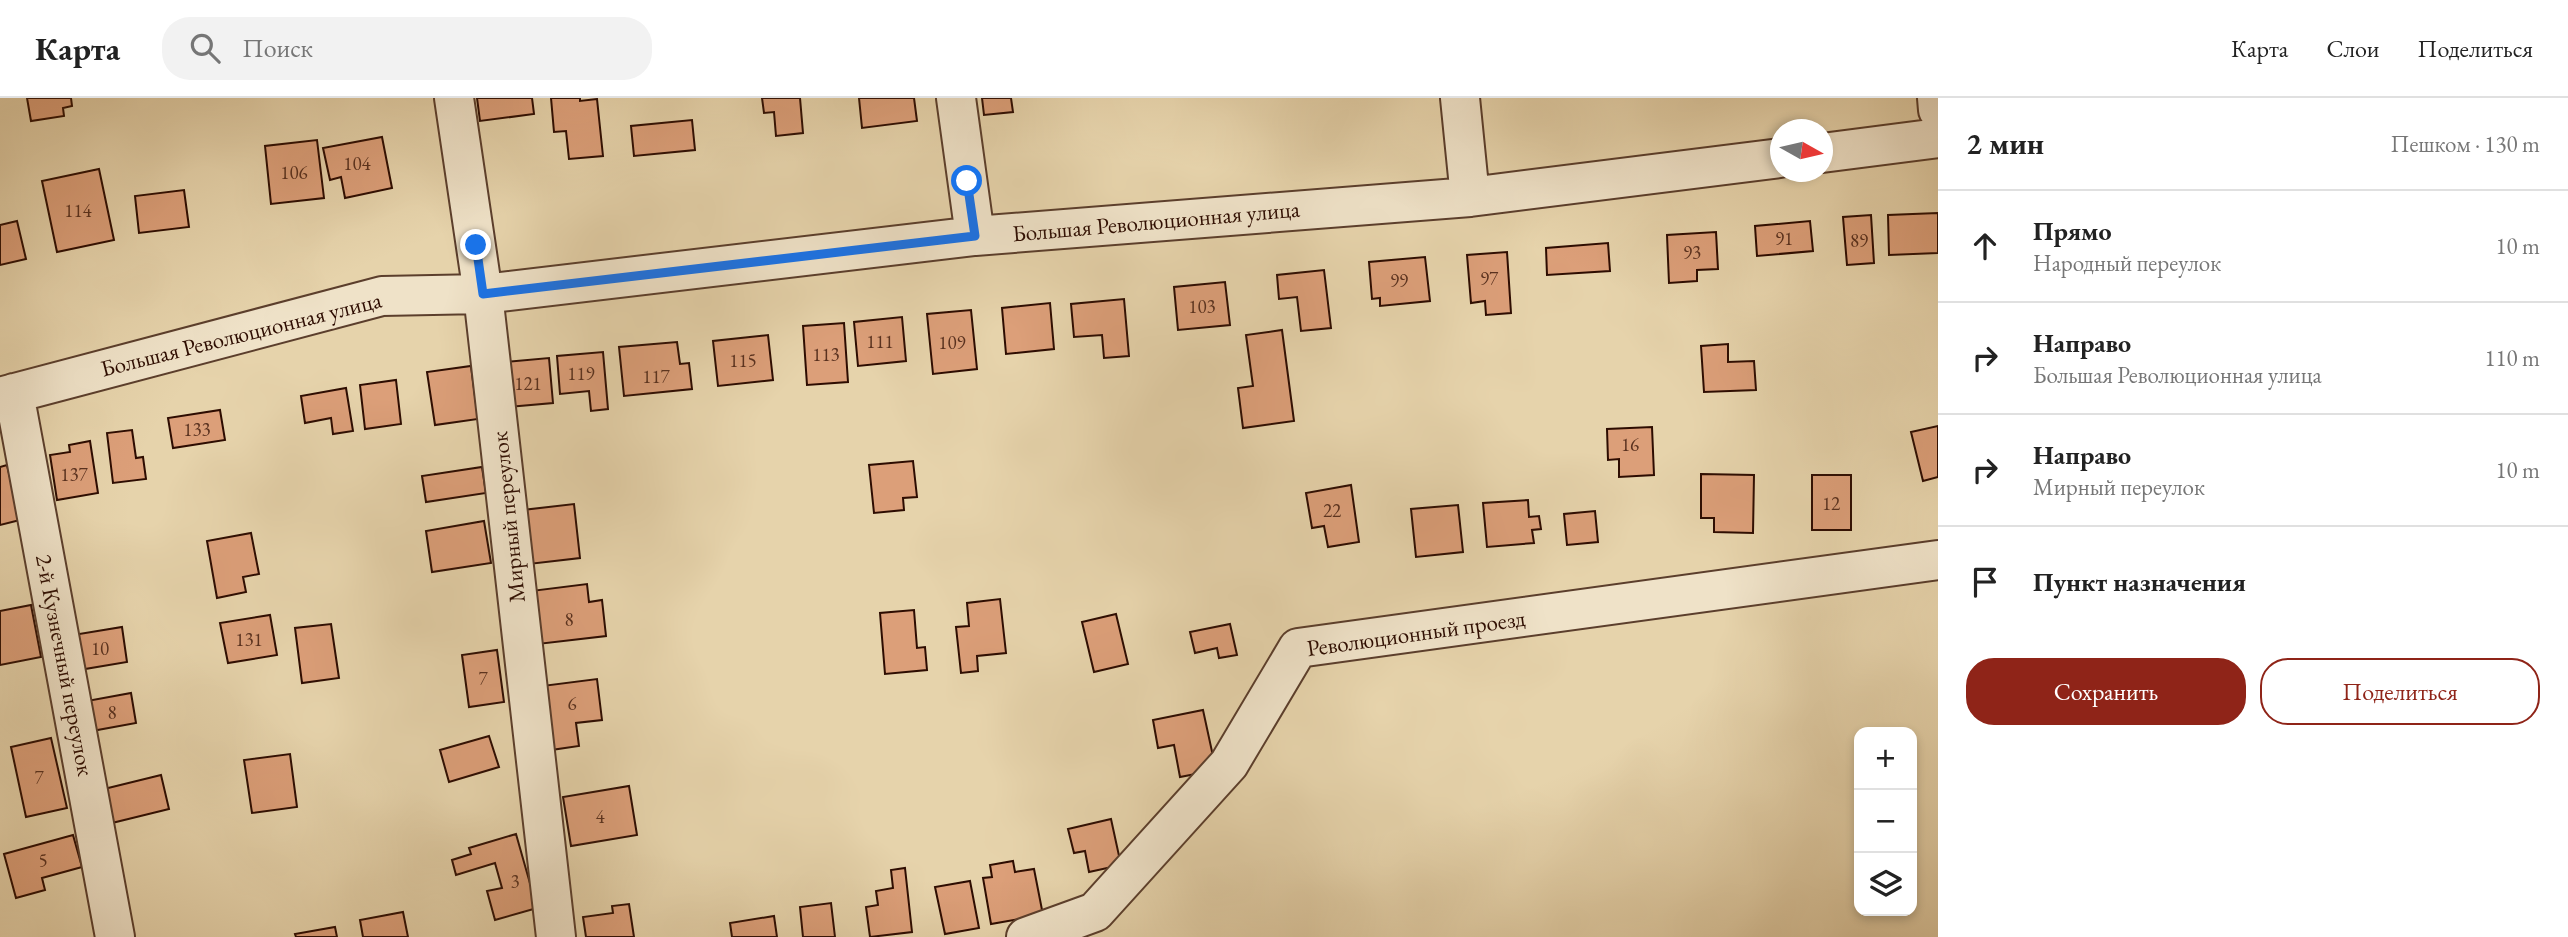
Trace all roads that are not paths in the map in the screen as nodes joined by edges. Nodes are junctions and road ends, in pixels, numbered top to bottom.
1 (454, 98) edge
2 (956, 98) edge
3 (1460, 98) edge
4 (1937, 98) edge
5 (1938, 110) edge
6 (1938, 138) edge
7 (1833, 152) edge
8 (1770, 159) edge
9 (1470, 197) junction
10 (975, 236) junction
11 (483, 294) junction
12 (7, 395) edge
13 (1938, 560) edge
14 (115, 937) edge
15 (556, 937) edge
16 (1026, 937) edge

1 - 11 street, Мирный переулок
2 - 10 street
3 - 9 street
4 - 5 street
6 - 7 street
8 - 9 street, Большая Революционная улица
9 - 10 street, Большая Революционная улица
10 - 11 street, Большая Революционная улица
11 - 12 street, Большая Революционная улица
11 - 15 street, Мирный переулок
12 - 14 street, 2-й Кузнечный переулок
13 - 16 street, Революционный проезд

